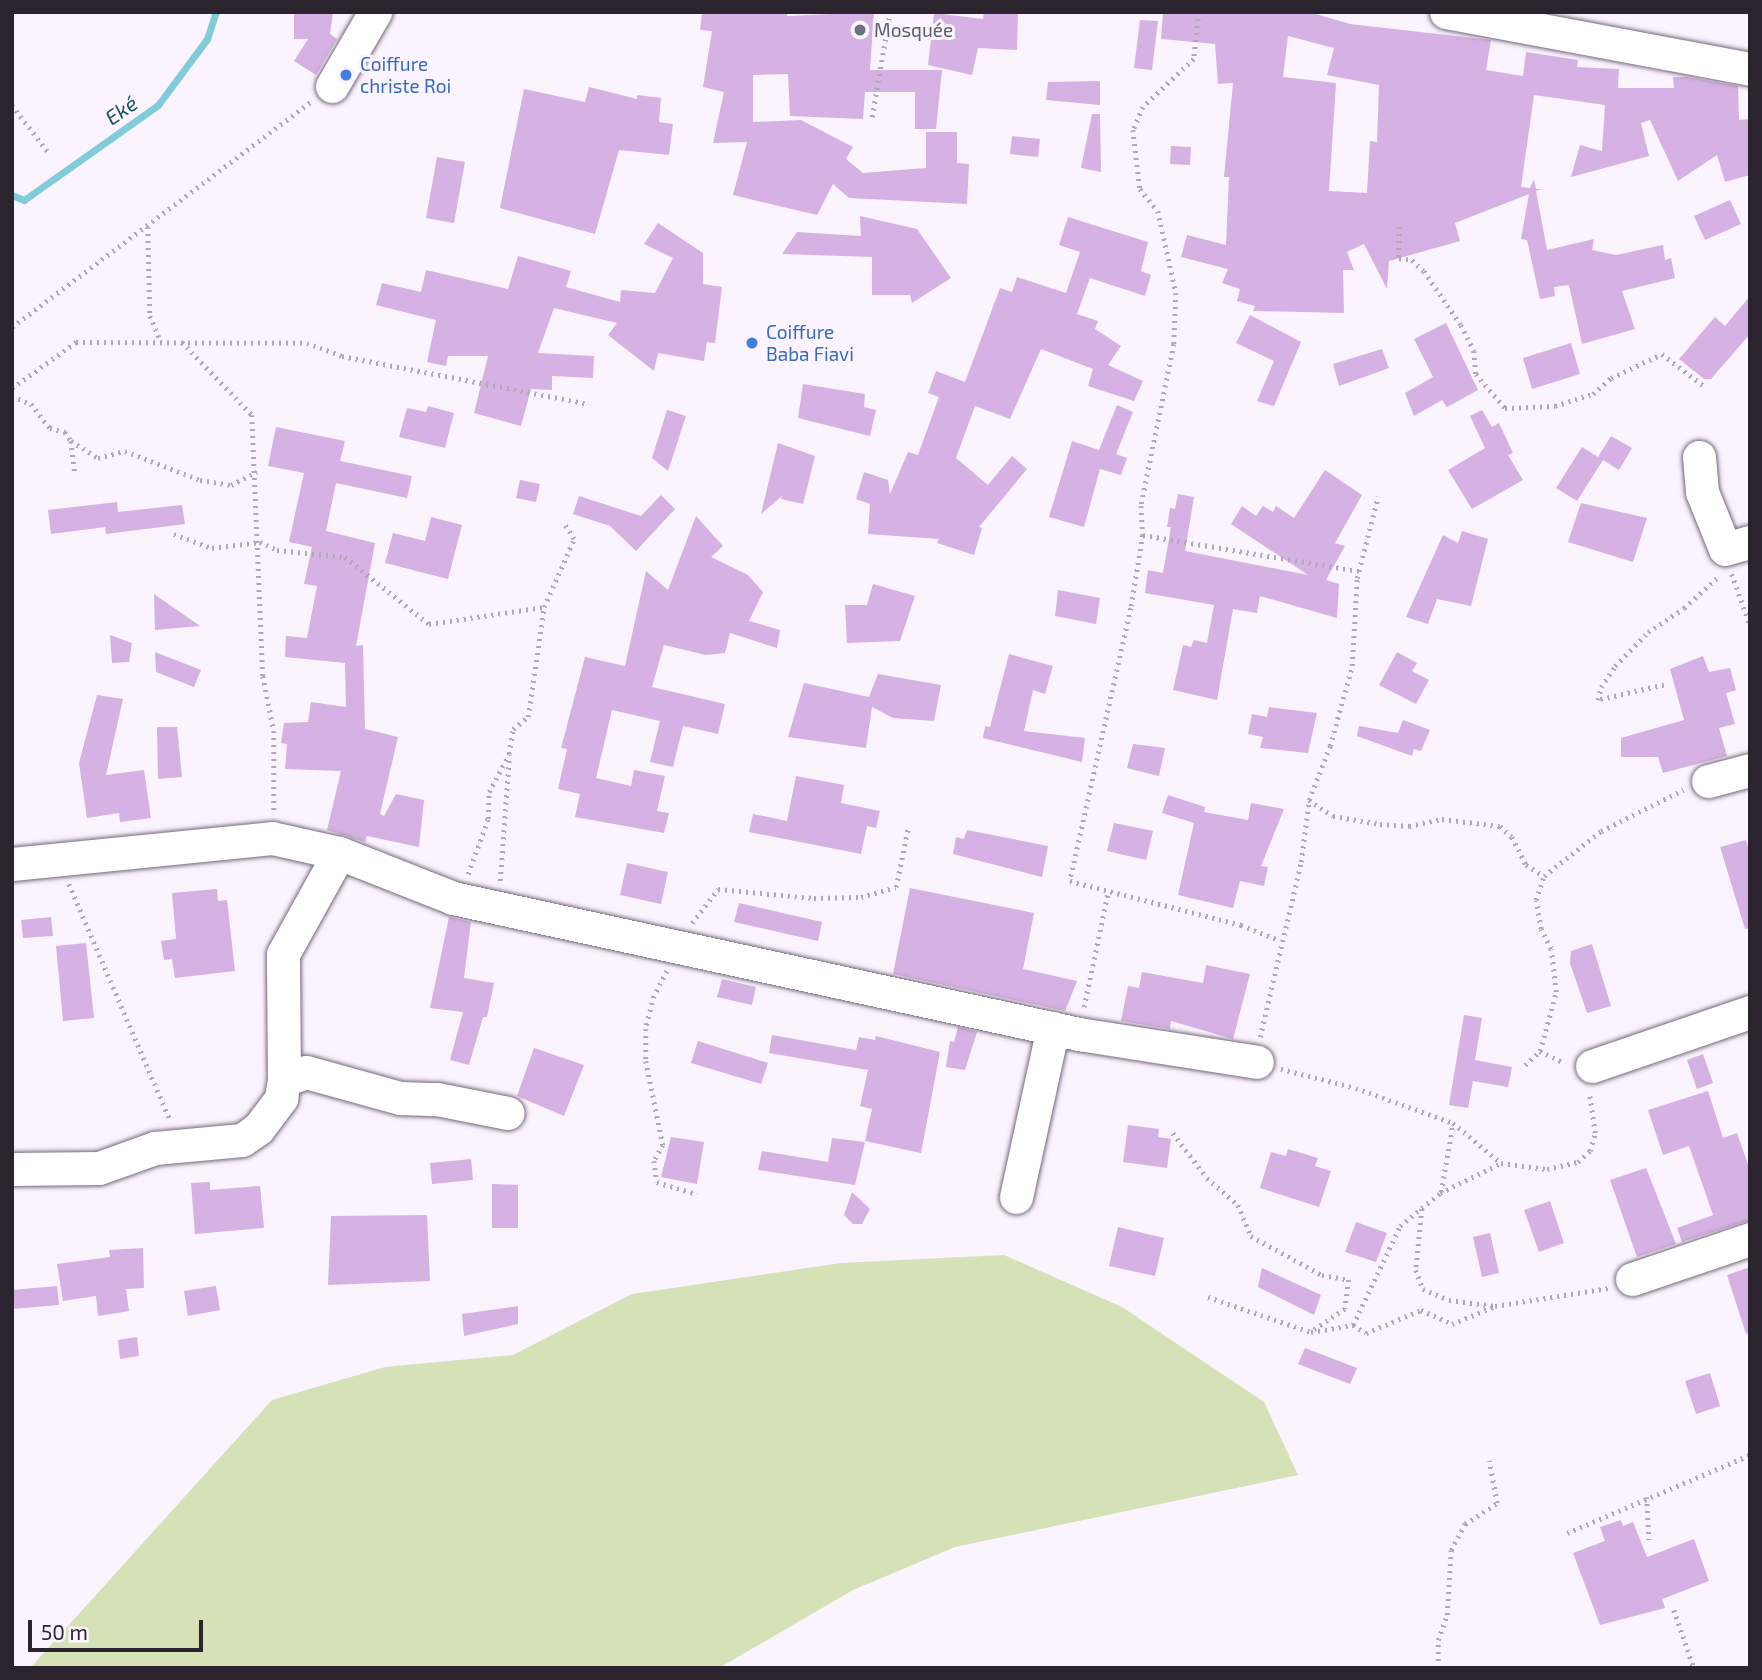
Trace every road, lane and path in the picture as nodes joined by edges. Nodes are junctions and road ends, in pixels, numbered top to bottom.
1 (375, 12) edge
2 (890, 12) edge
3 (1199, 12) edge
4 (1446, 12) edge
5 (1750, 69) edge
6 (332, 86) joint
7 (12, 105) edge
8 (872, 117) dead end
9 (49, 153) dead end
10 (148, 227) junction
11 (1399, 227) dead end
12 (12, 327) edge
13 (181, 341) junction
14 (161, 342) junction
15 (1704, 386) dead end
16 (12, 388) edge
17 (12, 396) edge
18 (589, 404) dead end
19 (71, 442) junction
20 (1699, 457) dead end
21 (257, 472) junction
22 (75, 475) dead end
23 (1378, 497) dead end
24 (562, 522) dead end
25 (174, 534) dead end
26 (1143, 536) junction
27 (260, 542) junction
28 (1740, 554) edge
29 (1359, 571) junction
30 (544, 607) junction
31 (1750, 625) edge
32 (1664, 685) dead end
33 (509, 754) junction
34 (1750, 770) edge
35 (1708, 781) joint
36 (1309, 800) junction
37 (272, 838) junction
38 (339, 853) junction
39 (61, 859) junction
40 (12, 864) edge
41 (1544, 876) junction
42 (1108, 892) junction
43 (453, 898) junction
44 (503, 909) junction
45 (1279, 940) junction
46 (1750, 1012) edge
47 (1066, 1031) junction
48 (1257, 1062) junction
49 (1525, 1065) dead end
50 (1592, 1066) joint
51 (284, 1080) junction
52 (508, 1113) dead end
53 (1453, 1123) junction
54 (1173, 1133) dead end
55 (194, 1147) junction
56 (1500, 1163) junction
57 (12, 1169) edge
58 (1440, 1193) junction
59 (1016, 1197) dead end
60 (1422, 1208) junction
61 (1750, 1239) edge
62 (1632, 1279) joint
63 (1208, 1297) dead end
64 (1496, 1306) junction
65 (1353, 1325) junction
66 (1311, 1332) junction
67 (1750, 1455) edge
68 (1489, 1461) dead end
69 (1647, 1497) junction
70 (1567, 1533) dead end
71 (1649, 1540) dead end
72 (1674, 1610) dead end
73 (1438, 1668) edge
74 (1694, 1668) edge

1 - 6 street
2 - 8 path
3 - 26 path
4 - 5 street
6 - 10 path
7 - 9 path
10 - 12 path
10 - 14 path
11 - 15 path
13 - 14 path
13 - 18 path
13 - 21 path
14 - 16 path
17 - 19 path
19 - 21 path
19 - 22 path
20 - 28 street
21 - 27 path
23 - 29 path
24 - 30 path
25 - 27 path
26 - 29 path
26 - 42 path
27 - 30 path
27 - 37 path
28 - 31 path
28 - 32 path
29 - 36 path
30 - 33 path
33 - 43 path
33 - 44 path
34 - 35 street
35 - 41 path
36 - 41 path
36 - 45 path
37 - 38 street
37 - 39 street
38 - 43 street
38 - 51 street
39 - 40 street
39 - 55 path
41 - 49 path
42 - 45 path
42 - 47 path
43 - 44 street
44 - 47 street
45 - 48 path
46 - 50 street
47 - 48 street
47 - 59 street
48 - 53 path
50 - 56 path
51 - 52 street
51 - 55 street
53 - 56 path
53 - 58 path
54 - 66 path
55 - 57 street
56 - 58 path
58 - 60 path
60 - 64 path
60 - 65 path
61 - 62 street
62 - 64 path
63 - 66 path
64 - 65 path
65 - 66 path
67 - 69 path
68 - 73 path
69 - 70 path
69 - 71 path
72 - 74 path

